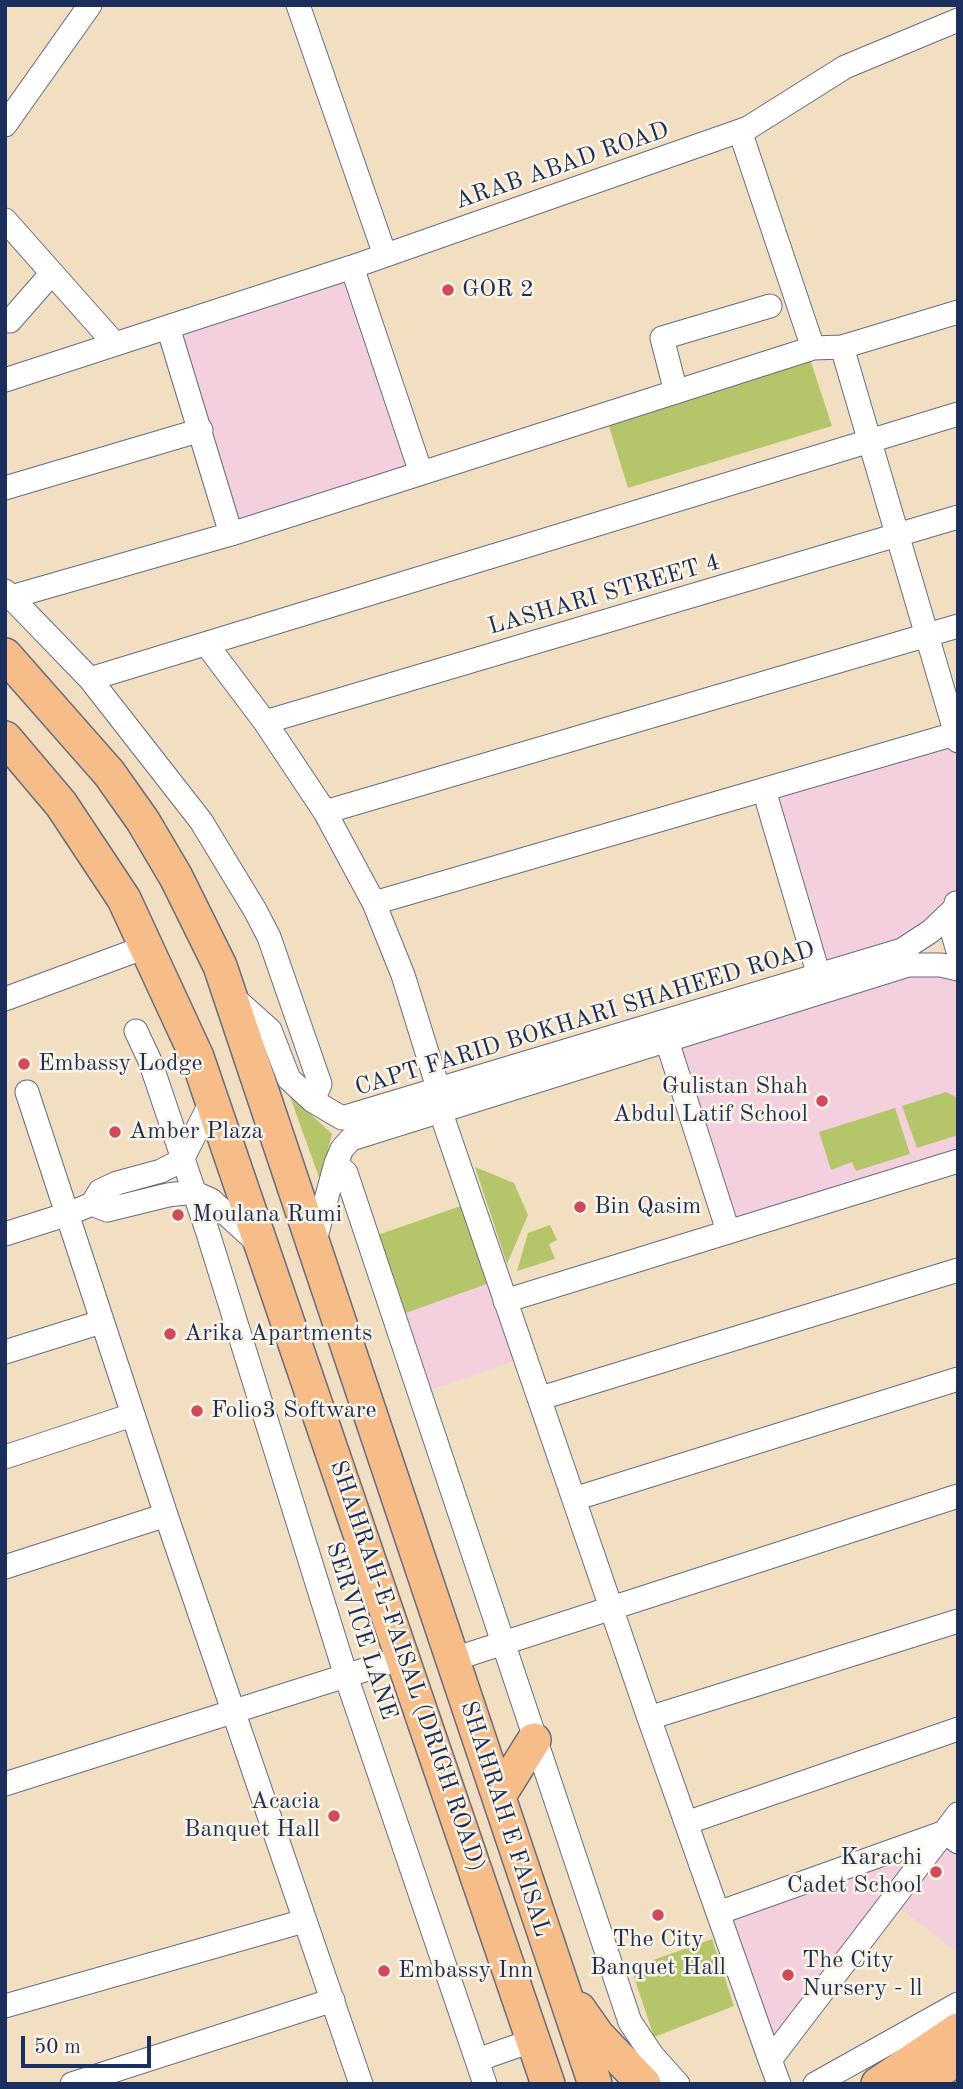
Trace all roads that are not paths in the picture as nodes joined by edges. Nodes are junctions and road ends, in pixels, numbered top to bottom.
1 (90, 5) edge
2 (298, 5) edge
3 (958, 20) edge
4 (5, 125) edge
5 (740, 131) junction
6 (5, 219) edge
7 (386, 255) junction
8 (352, 267) junction
9 (52, 273) junction
10 (770, 306) dead end
11 (958, 312) edge
12 (10, 321) dead end
13 (168, 327) junction
14 (115, 345) junction
15 (842, 347) junction
16 (813, 348) junction
17 (5, 380) edge
18 (676, 392) junction
19 (958, 414) edge
20 (201, 430) junction
21 (871, 440) junction
22 (421, 473) junction
23 (5, 488) edge
24 (958, 517) edge
25 (231, 534) junction
26 (899, 535) junction
27 (8, 594) edge
28 (958, 626) edge
29 (928, 635) junction
30 (5, 640) edge
31 (206, 645) junction
32 (5, 655) edge
33 (90, 679) junction
34 (33, 685) junction
35 (265, 722) junction
36 (957, 736) edge
37 (5, 738) edge
38 (764, 790) junction
39 (326, 812) junction
40 (374, 903) junction
41 (956, 904) edge
42 (148, 946) junction
43 (958, 951) edge
44 (958, 969) edge
45 (819, 976) junction
46 (232, 996) junction
47 (5, 999) edge
48 (136, 1031) dead end
49 (667, 1041) junction
50 (27, 1092) dead end
51 (212, 1100) junction
52 (313, 1101) junction
53 (440, 1101) junction
54 (182, 1160) junction
55 (958, 1161) edge
56 (336, 1163) junction
57 (193, 1192) junction
58 (92, 1204) junction
59 (68, 1214) junction
60 (728, 1231) junction
61 (5, 1234) edge
62 (314, 1247) junction
63 (263, 1249) junction
64 (958, 1270) edge
65 (505, 1301) junction
66 (102, 1322) junction
67 (5, 1352) edge
68 (958, 1379) edge
69 (541, 1398) junction
70 (132, 1415) junction
71 (5, 1457) edge
72 (958, 1496) edge
73 (574, 1499) junction
74 (166, 1515) junction
75 (5, 1567) edge
76 (612, 1608) junction
77 (958, 1622) edge
78 (502, 1642) junction
79 (405, 1657) junction
80 (451, 1660) junction
81 (346, 1676) junction
82 (233, 1712) junction
83 (649, 1718) junction
84 (958, 1729) edge
85 (534, 1740) junction
86 (5, 1784) edge
87 (499, 1796) junction
88 (686, 1823) junction
89 (954, 1830) edge
90 (718, 1913) junction
91 (304, 1921) junction
92 (557, 1979) junction
93 (333, 2000) junction
94 (958, 2004) edge
95 (5, 2006) edge
96 (958, 2030) edge
97 (477, 2060) junction
98 (770, 2060) junction
99 (958, 2061) edge
100 (539, 2066) edge
101 (72, 2084) edge
102 (361, 2084) edge
103 (485, 2084) edge
104 (595, 2084) edge
105 (644, 2084) edge
106 (678, 2084) edge
107 (779, 2084) edge
108 (815, 2084) edge
109 (878, 2084) edge
110 (924, 2084) edge

1 - 4 street
2 - 7 street
3 - 5 street, ARAB ABAD ROAD
5 - 7 street, ARAB ABAD ROAD
5 - 16 street
6 - 9 street
7 - 8 street, ARAB ABAD ROAD
8 - 13 street, ARAB ABAD ROAD
8 - 22 street
9 - 12 street
9 - 14 street
10 - 18 street
11 - 15 street
13 - 14 street, ARAB ABAD ROAD
13 - 20 street
14 - 17 street, ARAB ABAD ROAD
15 - 16 street
15 - 21 street
16 - 18 street
18 - 22 street
19 - 21 street
20 - 23 street
20 - 25 street
21 - 26 street
21 - 31 street
22 - 25 street
24 - 26 street, LASHARI STREET 4
25 - 27 street
26 - 29 street
26 - 35 street, LASHARI STREET 4
27 - 33 street
28 - 29 street
29 - 36 street
29 - 39 street
30 - 34 highway
31 - 33 street
31 - 35 street
32 - 34 highway, SHAHRAH-E-FAISAL (DRIGH ROAD)
33 - 52 street
34 - 46 highway, SHAHRAH-E-FAISAL (DRIGH ROAD)
35 - 39 street
36 - 38 street
37 - 42 highway
38 - 40 street
38 - 45 street
39 - 40 street
40 - 53 street
41 - 43 street
41 - 45 street, CAPT FARID BOKHARI SHAHEED ROAD
42 - 47 street
42 - 51 highway
44 - 49 street, CAPT FARID BOKHARI SHAHEED ROAD
45 - 53 street, CAPT FARID BOKHARI SHAHEED ROAD
46 - 52 street, CAPT FARID BOKHARI SHAHEED ROAD
46 - 62 highway, SHAHRAH-E-FAISAL (DRIGH ROAD)
48 - 54 street, SERVICE LANE
49 - 53 street, CAPT FARID BOKHARI SHAHEED ROAD
49 - 60 street
50 - 59 street
51 - 54 street
51 - 63 highway
52 - 53 street, CAPT FARID BOKHARI SHAHEED ROAD
53 - 56 street, CAPT FARID BOKHARI SHAHEED ROAD
53 - 65 street
54 - 57 street, SERVICE LANE
54 - 58 street
55 - 60 street
56 - 62 street, CAPT FARID BOKHARI SHAHEED ROAD
56 - 78 street
57 - 58 street
57 - 63 street
57 - 81 street, SERVICE LANE
58 - 59 street
59 - 61 street
59 - 66 street
60 - 65 street
62 - 80 highway, SHAHRAH-E-FAISAL (DRIGH ROAD)
63 - 79 highway, SHAHRAH-E-FAISAL (DRIGH ROAD)
64 - 69 street
65 - 69 street
66 - 67 street
66 - 70 street
68 - 73 street
69 - 73 street
70 - 71 street
70 - 74 street
72 - 76 street
73 - 76 street
74 - 75 street
74 - 82 street
76 - 78 street
76 - 83 street
77 - 83 street
78 - 80 street
78 - 85 street
79 - 81 street
79 - 100 highway, SHAHRAH-E-FAISAL (DRIGH ROAD)
80 - 87 highway, SHAHRAH E FAISAL
81 - 82 street
81 - 97 street, SERVICE LANE
82 - 86 street
82 - 91 street
83 - 88 street
84 - 88 street
85 - 87 highway
85 - 106 street
87 - 92 highway, SHAHRAH E FAISAL
88 - 90 street
89 - 90 street
89 - 98 street
90 - 98 street
91 - 93 street
91 - 95 street
92 - 104 highway
92 - 105 highway
93 - 101 street
93 - 102 street
94 - 108 street
96 - 109 highway
97 - 100 street
97 - 103 street, SERVICE LANE
98 - 107 street
99 - 110 main road

